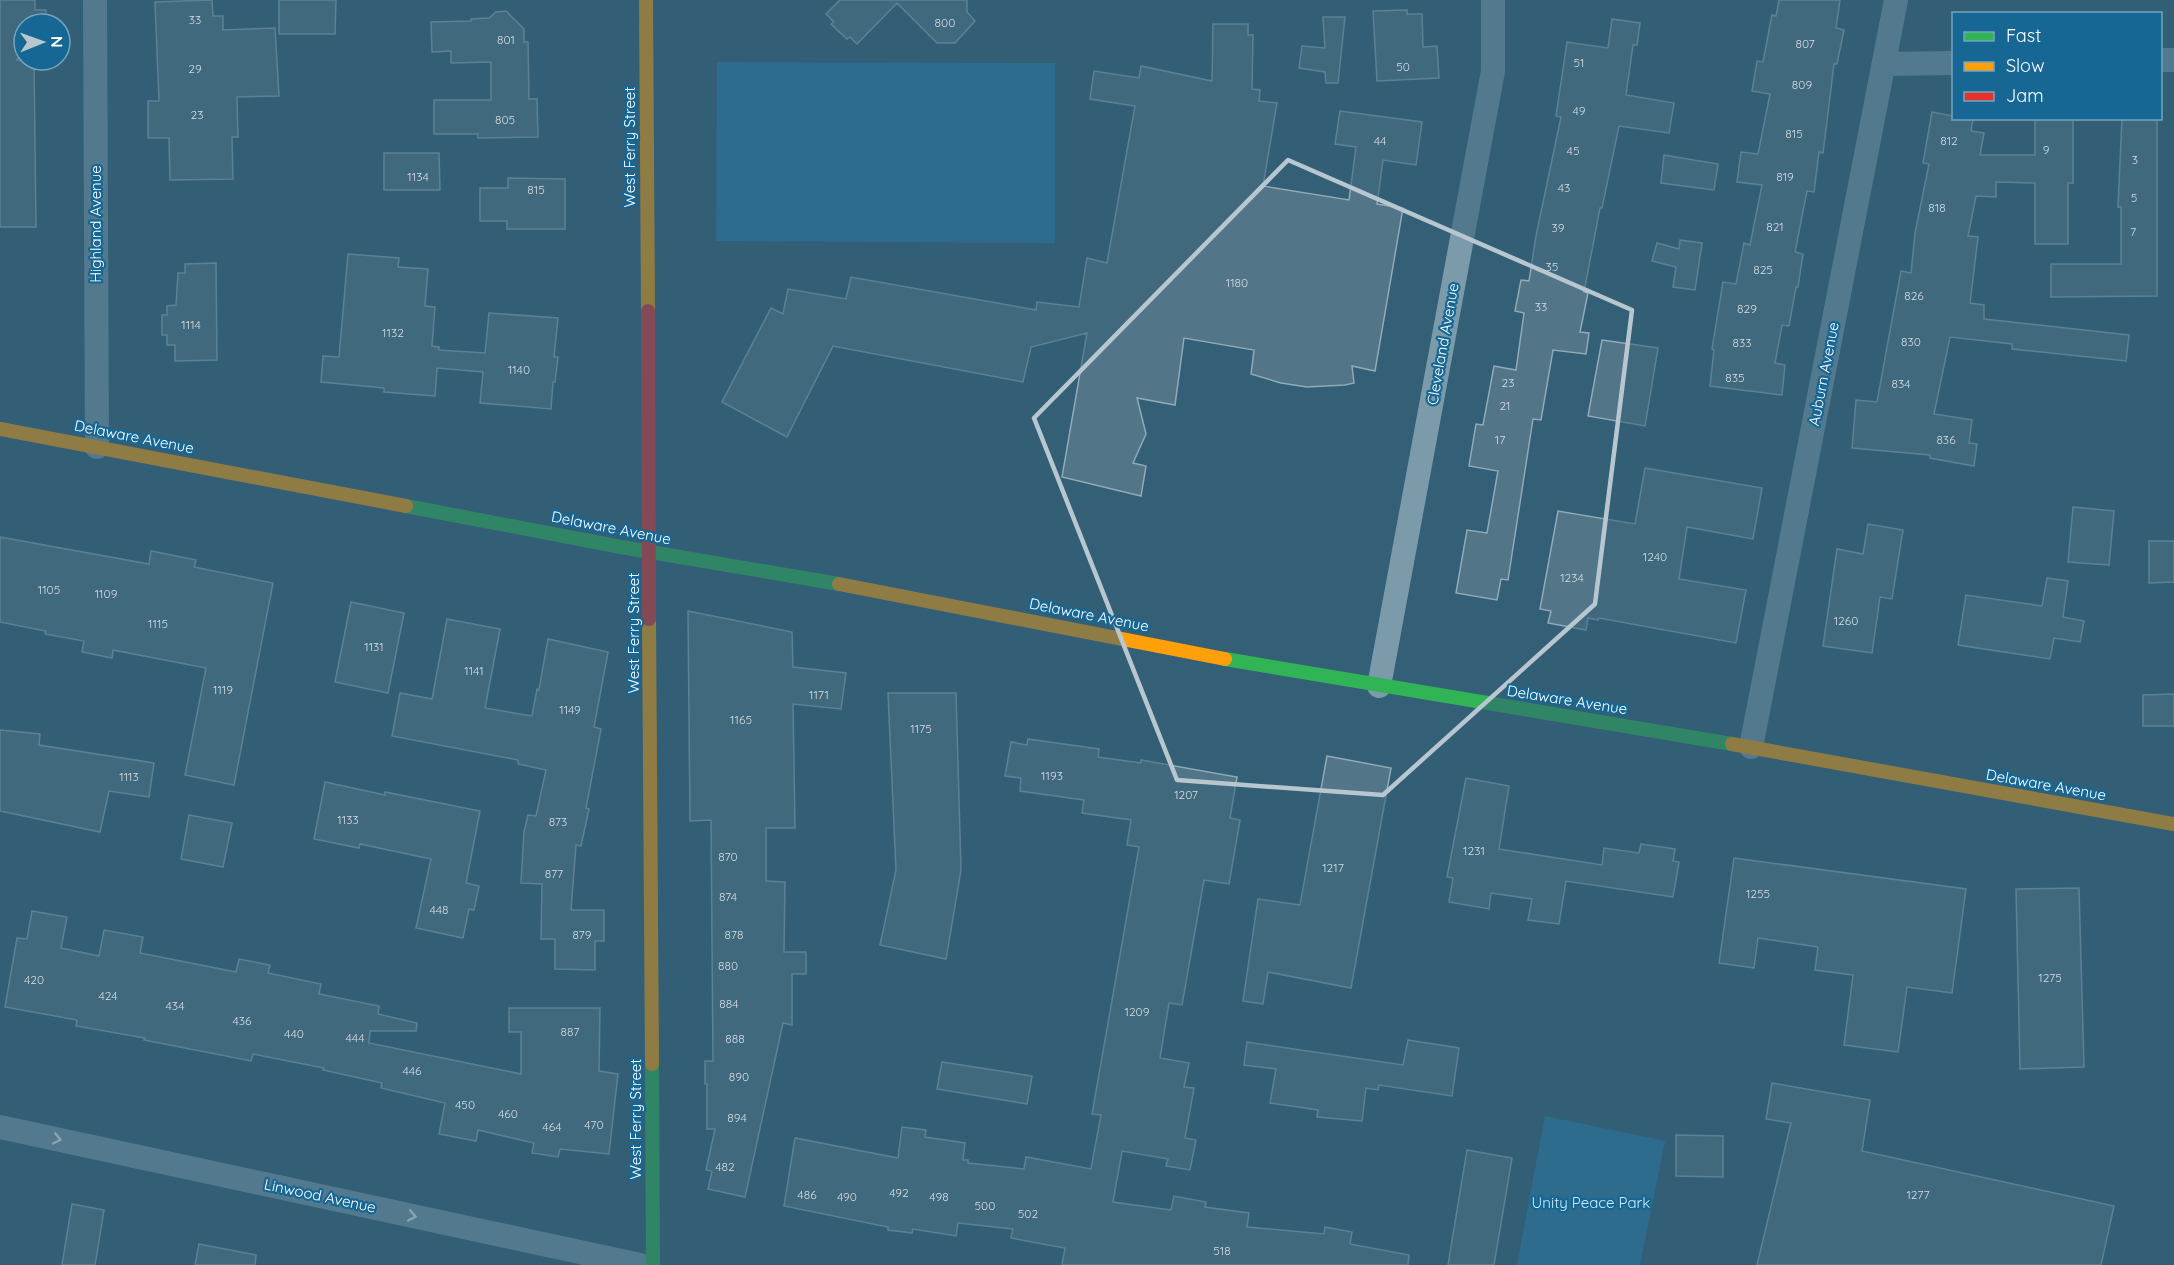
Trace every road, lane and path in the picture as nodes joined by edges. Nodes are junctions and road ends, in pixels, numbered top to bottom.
1 (95, 0) edge
2 (646, 0) edge
3 (1493, 0) edge
4 (1896, 0) edge
5 (1952, 63) edge
6 (1884, 64) junction
7 (0, 429) edge
8 (97, 447) junction
9 (649, 552) junction
10 (1379, 686) junction
11 (1751, 747) junction
12 (2174, 825) edge
13 (0, 1126) edge
14 (640, 1265) edge
15 (653, 1265) edge

1 - 8 street, Highland Avenue
2 - 9 main road, West Ferry Street
3 - 10 street, Cleveland Avenue
4 - 6 street, Auburn Avenue
5 - 6 street
6 - 11 street, Auburn Avenue
7 - 8 main road, Delaware Avenue
8 - 9 main road, Delaware Avenue
9 - 10 main road, Delaware Avenue
9 - 15 main road, West Ferry Street
10 - 11 main road, Delaware Avenue
11 - 12 main road, Delaware Avenue
13 -> 14 street, Linwood Avenue

